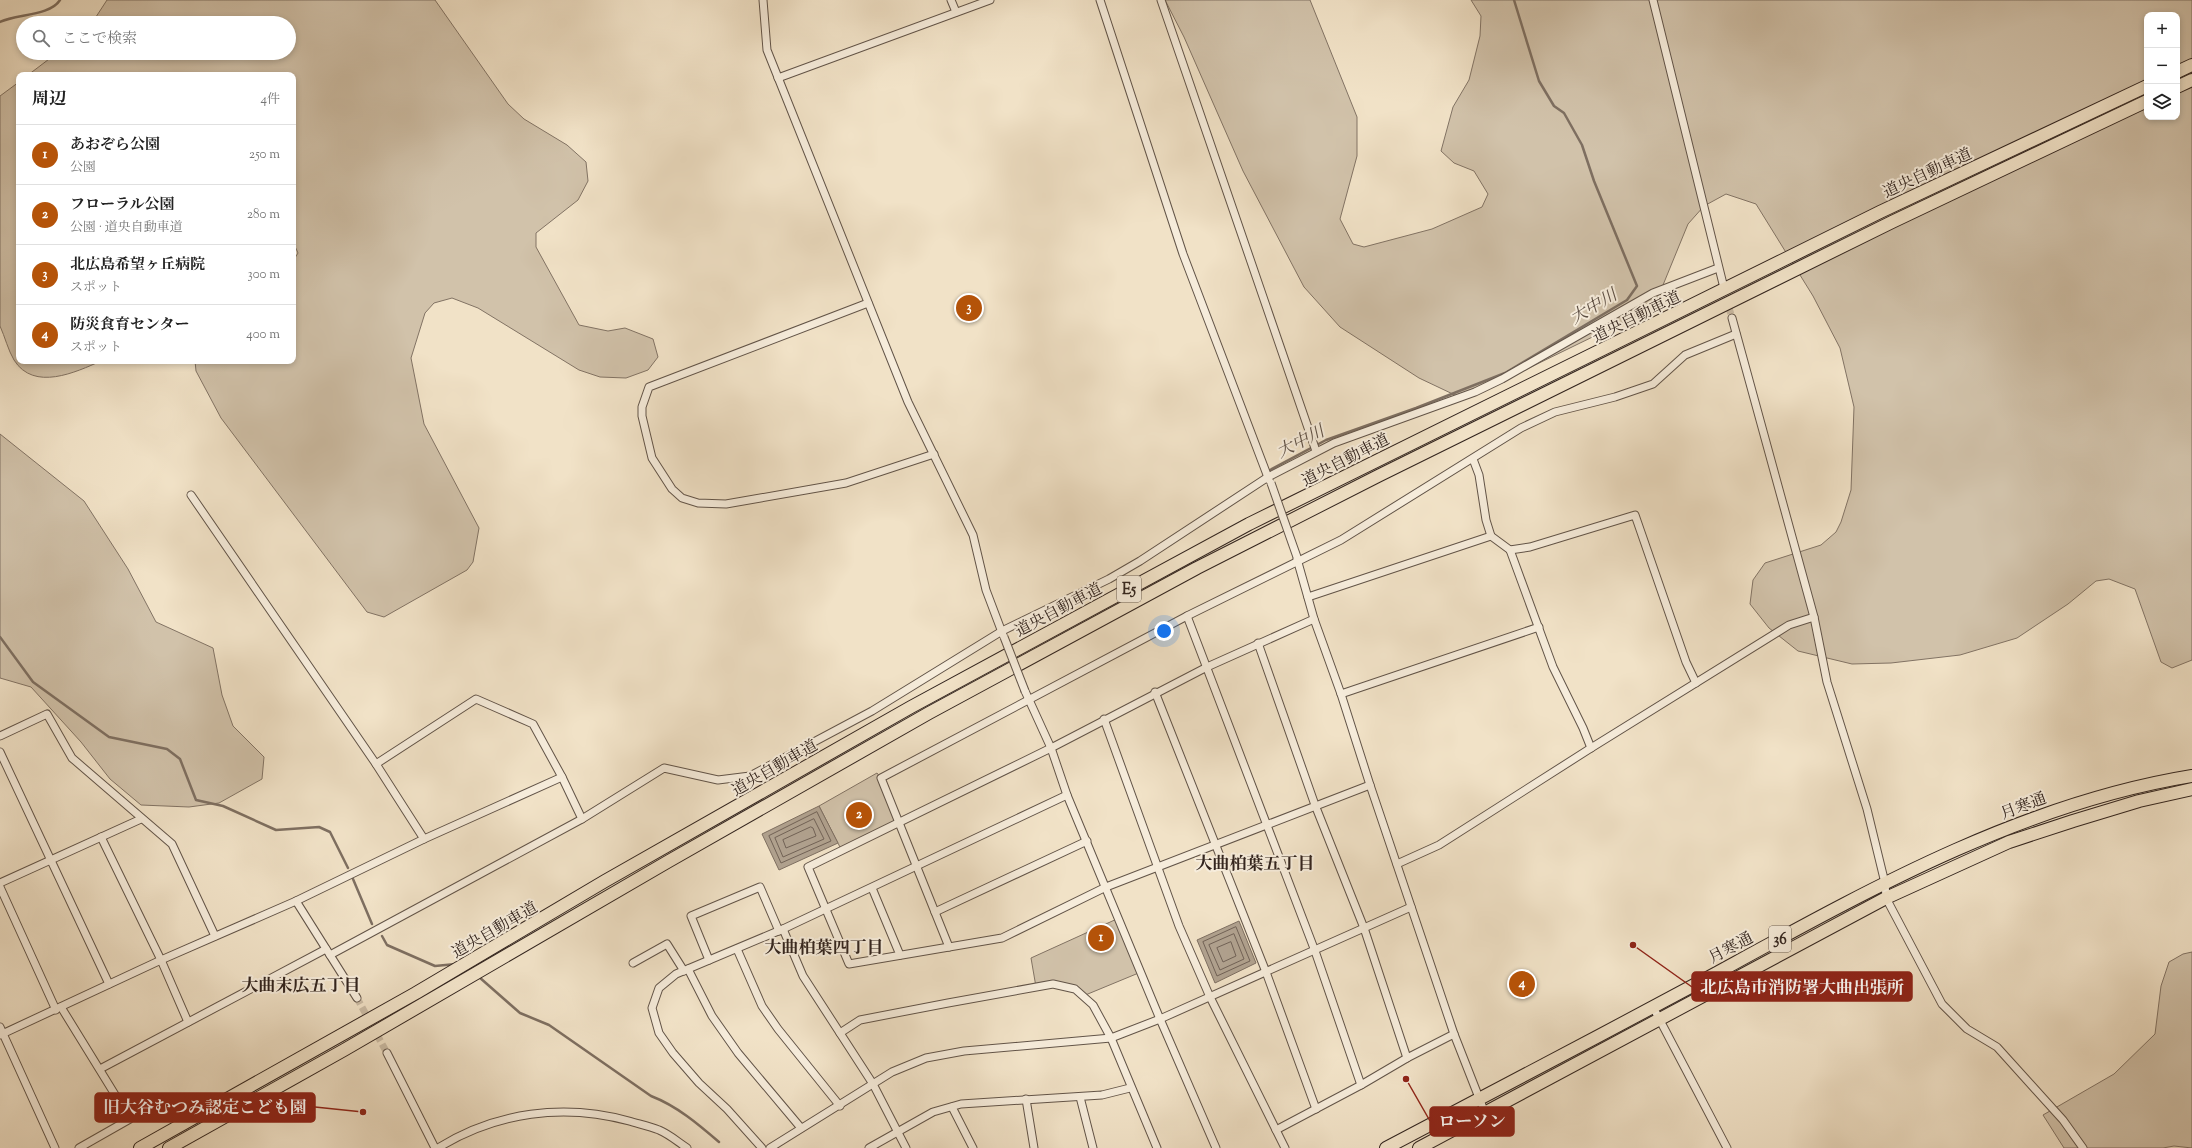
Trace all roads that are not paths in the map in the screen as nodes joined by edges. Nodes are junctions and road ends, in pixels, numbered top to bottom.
1 (763, 0) edge
2 (951, 0) edge
3 (990, 0) edge
4 (1100, 0) edge
5 (1161, 0) edge
6 (1653, 0) edge
7 (956, 12) junction
8 (2192, 65) edge
9 (2180, 71) edge
10 (778, 78) junction
11 (2192, 80) edge
12 (2180, 86) edge
13 (2144, 87) edge
14 (2144, 102) edge
15 (1718, 268) junction
16 (1722, 284) tunnel mouth
17 (868, 303) junction
18 (1732, 318) tunnel mouth
19 (1736, 334) junction
20 (1316, 451) junction
21 (934, 454) junction
22 (1473, 459) junction
23 (1270, 480) junction
24 (191, 495) dead end
25 (1491, 536) junction
26 (1510, 550) junction
27 (1298, 560) junction
28 (1308, 597) junction
29 (1187, 616) junction
30 (1814, 617) junction
31 (1314, 619) junction
32 (1539, 627) junction
33 (1003, 634) junction
34 (1258, 643) junction
35 (1206, 667) junction
36 (1696, 683) junction
37 (1155, 692) junction
38 (1341, 694) junction
39 (1029, 700) junction
40 (1104, 719) junction
41 (0, 736) edge
42 (1051, 748) junction
43 (1591, 748) junction
44 (0, 752) edge
45 (376, 764) junction
46 (2192, 776) edge
47 (562, 777) junction
48 (1370, 785) junction
49 (2192, 790) edge
50 (1067, 795) junction
51 (1316, 805) junction
52 (141, 819) junction
53 (582, 819) junction
54 (898, 823) junction
55 (1265, 824) junction
56 (101, 837) junction
57 (424, 839) junction
58 (1087, 841) junction
59 (1215, 844) junction
60 (51, 860) junction
61 (1397, 864) junction
62 (917, 866) junction
63 (1157, 866) junction
64 (1885, 883) junction
65 (0, 884) edge
66 (0, 887) edge
67 (1106, 887) junction
68 (872, 888) junction
69 (1886, 898) junction
70 (296, 901) junction
71 (1411, 907) junction
72 (826, 909) junction
73 (935, 912) junction
74 (1364, 928) junction
75 (781, 930) junction
76 (215, 936) junction
77 (949, 947) junction
78 (737, 949) junction
79 (1316, 951) junction
80 (328, 952) junction
81 (900, 955) junction
82 (161, 960) junction
83 (709, 960) junction
84 (632, 963) dead end
85 (686, 970) junction
86 (1266, 972) junction
87 (109, 984) junction
88 (1210, 997) junction
89 (357, 998) tunnel mouth
90 (1653, 1007) junction
91 (59, 1008) junction
92 (1160, 1019) junction
93 (1659, 1019) junction
94 (188, 1022) junction
95 (1, 1032) edge
96 (840, 1033) junction
97 (1454, 1034) junction
98 (1111, 1038) junction
99 (387, 1053) tunnel mouth
100 (1407, 1058) junction
101 (100, 1069) junction
102 (873, 1084) junction
103 (1361, 1085) junction
104 (1130, 1088) junction
105 (1080, 1097) junction
106 (1026, 1099) junction
107 (1479, 1100) junction
108 (840, 1106) junction
109 (952, 1107) junction
110 (1316, 1109) junction
111 (1485, 1113) junction
112 (801, 1128) junction
113 (1276, 1130) junction
114 (897, 1132) junction
115 (55, 1148) edge
116 (79, 1148) edge
117 (140, 1148) edge
118 (169, 1148) edge
119 (435, 1148) edge
120 (438, 1148) edge
121 (687, 1148) edge
122 (762, 1148) edge
123 (770, 1148) edge
124 (869, 1148) edge
125 (906, 1148) edge
126 (973, 1148) edge
127 (1034, 1148) edge
128 (1093, 1148) edge
129 (1157, 1148) edge
130 (1216, 1148) edge
131 (1285, 1148) edge
132 (1386, 1148) edge
133 (1419, 1148) edge
134 (1727, 1148) edge
135 (2083, 1148) edge

1 - 10 street
2 - 7 street
3 - 7 street
4 - 23 street
5 - 20 street
6 - 15 street
7 - 10 street
8 - 9 highway
10 - 17 street
11 - 12 highway
13 - 117 highway, 道央自動車道 / E5
14 - 118 highway, 道央自動車道 / E5
15 - 16 street
15 - 20 street
17 - 21 street
17 - 21 street
18 - 19 street
19 - 22 street
19 - 30 street
20 - 23 street
21 - 33 street
22 - 25 street
22 - 27 street
23 - 27 street, bridge
23 - 33 street
24 - 45 street
25 - 26 street
25 - 28 street
26 - 32 street
26 - 36 street
27 - 28 street
27 - 29 street
28 - 31 street
29 - 35 street
29 - 39 street
30 - 36 street
30 - 64 street
31 - 34 street
31 - 38 street
32 - 38 street
32 - 43 street
33 - 39 street, bridge
33 - 53 street
34 - 35 street
34 - 51 street
35 - 37 street
35 - 55 street
36 - 43 street
37 - 40 street
37 - 59 street
38 - 48 street
39 - 42 street
39 - 54 street
40 - 42 street
40 - 63 street
41 - 52 street
42 - 50 street
42 - 54 street
43 - 61 street
44 - 60 street
45 - 47 street
45 - 57 street
46 - 64 highway, 月寒通 / 36
47 - 53 street
47 - 57 street
48 - 51 street
48 - 61 street
49 - 69 highway, 月寒通 / 36
50 - 58 street
50 - 62 street
51 - 55 street
51 - 74 street
52 - 56 street
52 - 76 street
53 - 80 street
54 - 62 street
54 - 72 street
55 - 59 street
55 - 79 street
56 - 60 street
56 - 82 street
57 - 70 street
58 - 67 street
58 - 73 street
59 - 63 street
59 - 86 street
60 - 65 street
60 - 87 street
61 - 71 street
62 - 68 street
62 - 73 street
63 - 67 street
63 - 88 street
64 - 69 street
64 - 90 highway, 月寒通 / 36
66 - 91 street
67 - 77 street
67 - 92 street
68 - 72 street
68 - 81 street
69 - 93 highway, 月寒通 / 36
69 - 135 street
70 - 76 street
70 - 80 street
71 - 74 street
71 - 97 street
72 - 75 street
72 - 81 street
73 - 77 street
74 - 79 street
74 - 100 street
75 - 78 street
75 - 83 street
75 - 96 street
76 - 82 street
77 - 81 street
78 - 83 street
78 - 108 street
79 - 86 street
79 - 103 street
80 - 89 street
80 - 94 street
82 - 87 street
82 - 94 street
83 - 85 street
84 - 85 street
85 - 112 street
85 - 122 street
86 - 88 street
86 - 110 street
87 - 91 street
88 - 92 street
88 - 113 street
90 - 93 street
90 - 107 highway, 月寒通 / 36
91 - 95 street
91 - 101 street
92 - 98 street
92 - 130 street
93 - 111 highway, 月寒通 / 36
93 - 134 street
94 - 101 street
95 - 115 street
96 - 98 street
96 - 102 street
97 - 100 street
97 - 107 street
98 - 102 street
98 - 104 street
99 - 119 street
100 - 103 street
101 - 116 street
102 - 108 street
102 - 114 street
103 - 110 street
104 - 105 street
104 - 129 street
105 - 106 street
105 - 128 street
106 - 109 street
106 - 127 street
107 - 111 street
107 - 132 highway, 月寒通 / 36
108 - 112 street
109 - 114 street
109 - 126 street
110 - 113 street
111 - 133 highway, 月寒通 / 36
112 - 123 street
113 - 131 street
114 - 124 street
114 - 125 street
120 - 121 street

